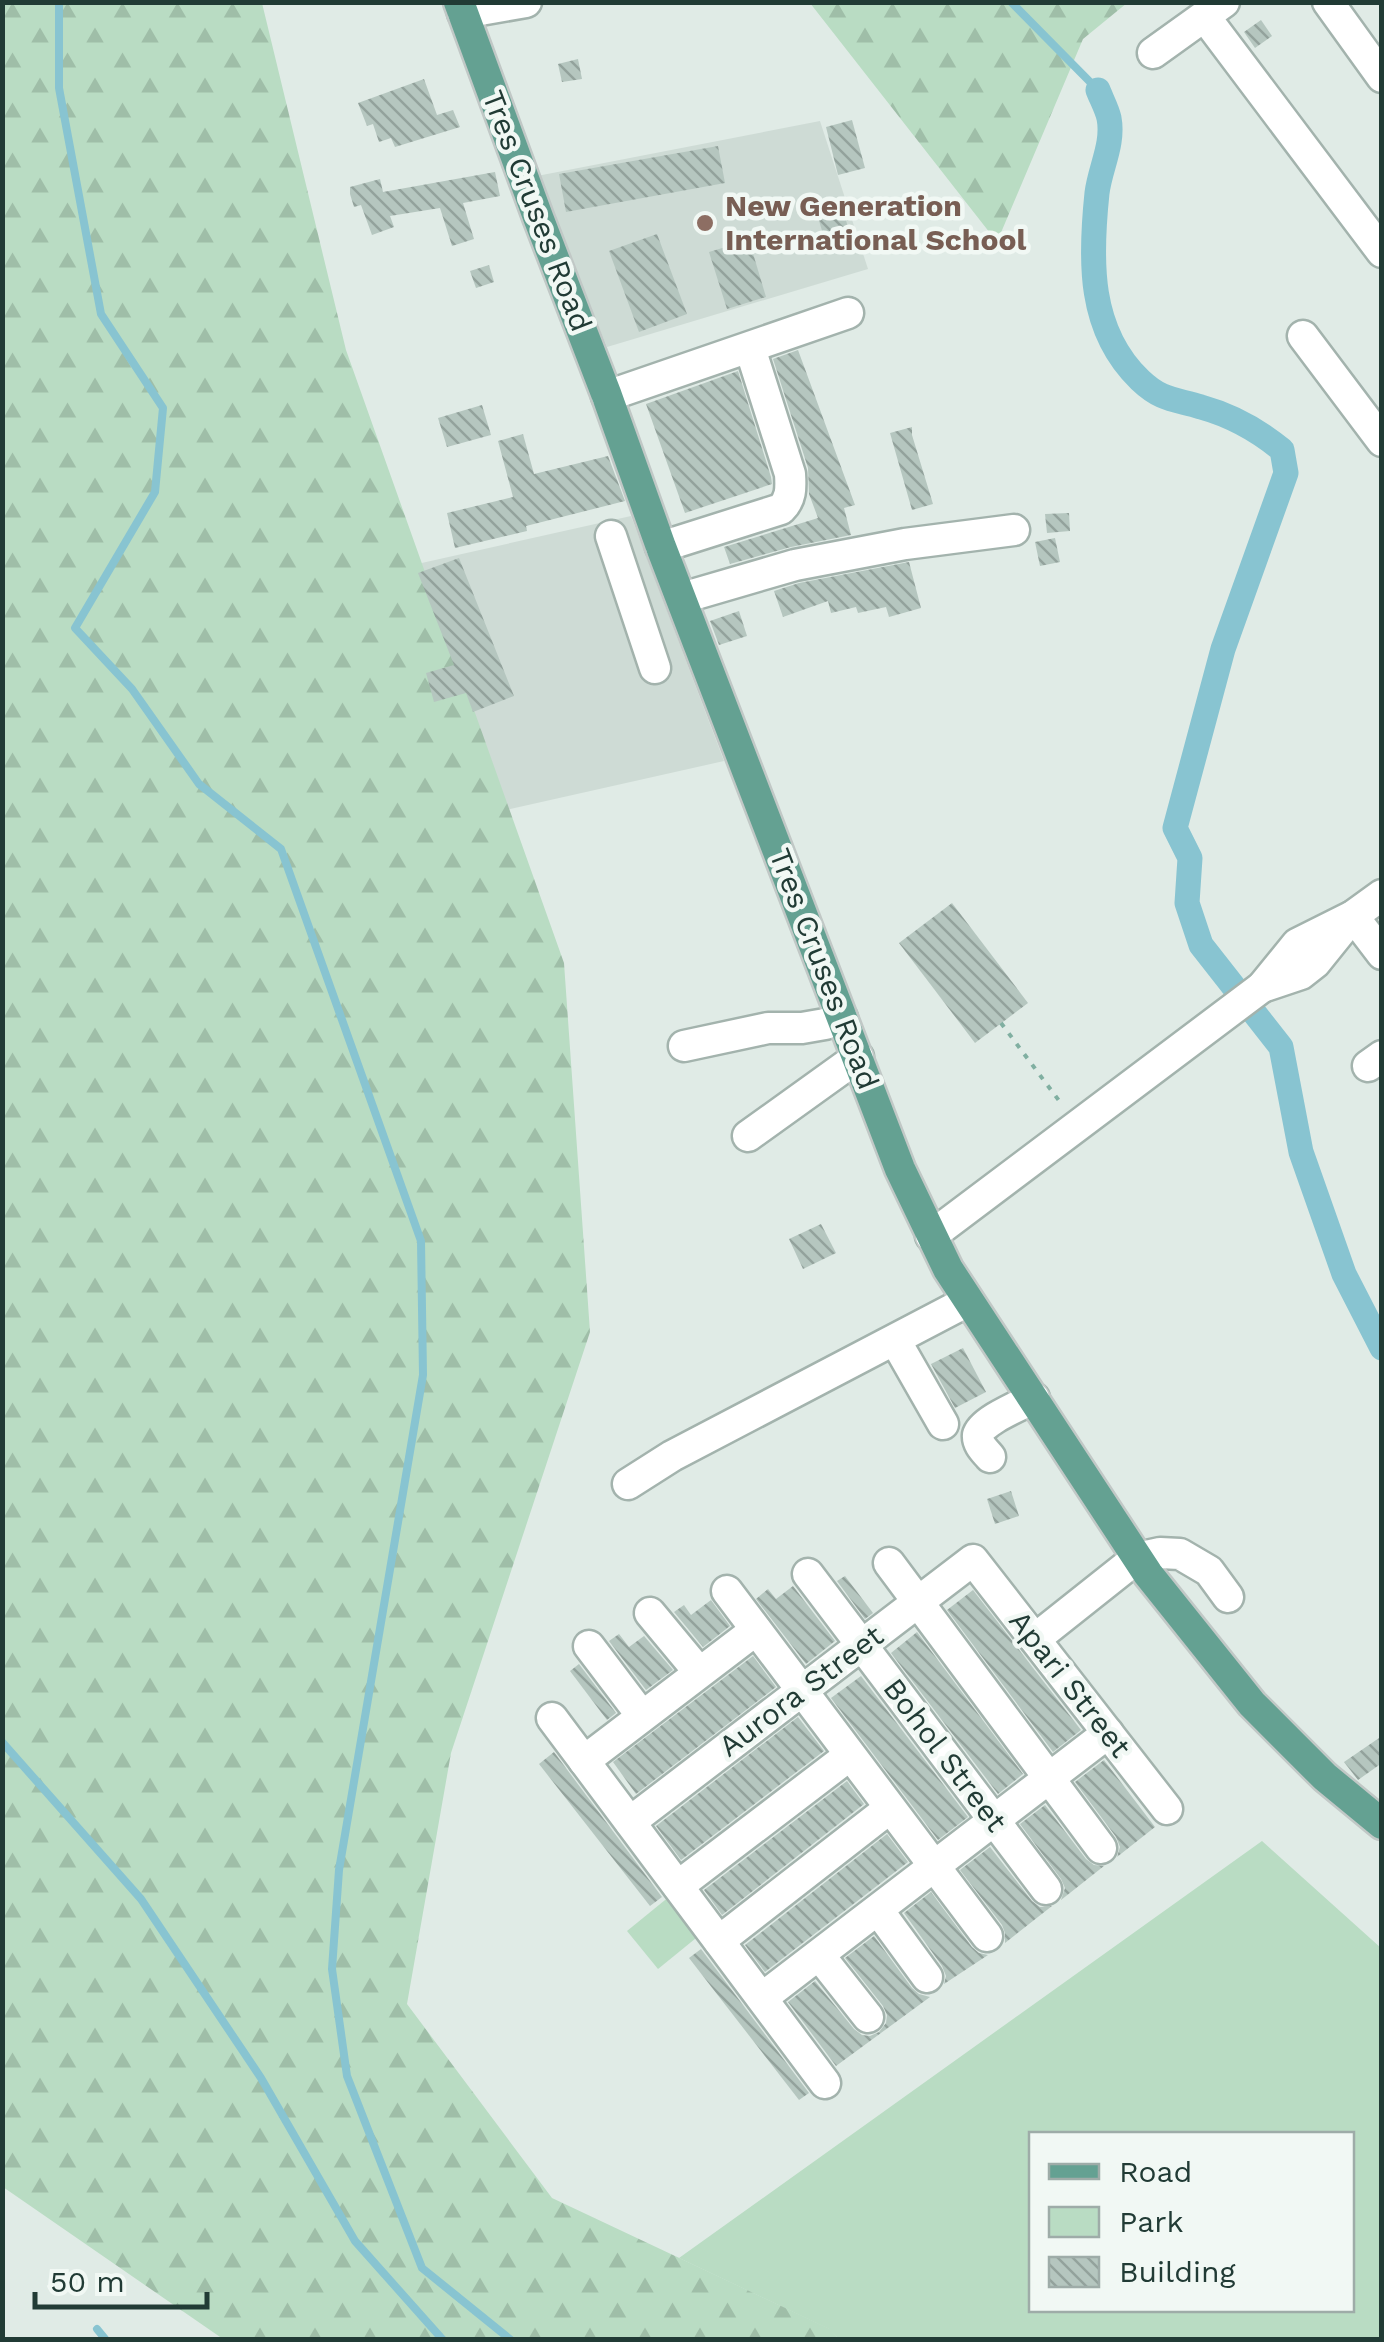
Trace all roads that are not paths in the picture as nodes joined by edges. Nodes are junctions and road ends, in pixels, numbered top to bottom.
1 (526, 2) edge
2 (1328, 2) edge
3 (461, 8) edge
4 (1214, 10) edge
5 (1153, 53) dead end
6 (1382, 76) edge
7 (1376, 233) edge
8 (848, 312) dead end
9 (1303, 336) dead end
10 (750, 348) junction
11 (608, 396) junction
12 (1382, 441) edge
13 (1014, 530) dead end
14 (610, 536) dead end
15 (661, 548) junction
16 (682, 598) junction
17 (655, 668) dead end
18 (1382, 895) edge
19 (1353, 916) junction
20 (1382, 954) edge
21 (842, 1018) junction
22 (684, 1046) dead end
23 (858, 1056) junction
24 (748, 1136) dead end
25 (931, 1236) junction
26 (968, 1301) junction
27 (895, 1340) junction
28 (1034, 1398) junction
29 (943, 1424) dead end
30 (990, 1457) dead end
31 (628, 1484) dead end
32 (972, 1560) joint
33 (889, 1563) dead end
34 (1143, 1566) junction
35 (808, 1574) dead end
36 (727, 1591) dead end
37 (1228, 1598) dead end
38 (918, 1602) junction
39 (650, 1613) dead end
40 (756, 1630) junction
41 (1038, 1644) junction
42 (862, 1645) junction
43 (589, 1646) dead end
44 (700, 1672) junction
45 (802, 1691) junction
46 (642, 1716) junction
47 (552, 1718) dead end
48 (1108, 1733) junction
49 (850, 1754) junction
50 (584, 1760) junction
51 (1049, 1778) junction
52 (890, 1808) junction
53 (1167, 1809) dead end
54 (994, 1820) junction
55 (630, 1822) junction
56 (1382, 1824) edge
57 (1101, 1848) dead end
58 (934, 1866) junction
59 (678, 1886) junction
60 (1046, 1888) dead end
61 (878, 1910) junction
62 (987, 1936) dead end
63 (719, 1941) junction
64 (819, 1954) junction
65 (927, 1977) dead end
66 (762, 1998) junction
67 (868, 2017) dead end
68 (825, 2083) dead end

1 - 3 street
2 - 6 street
3 - 11 main road, Tres Cruses Road
4 - 5 street
4 - 7 street
8 - 10 street
9 - 12 street
10 - 11 street
10 - 15 street
11 - 15 main road, Tres Cruses Road
13 - 16 street
14 - 17 street
15 - 16 main road, Tres Cruses Road
16 - 21 main road, Tres Cruses Road
18 - 19 street
19 - 20 street
19 - 25 street
21 - 22 street
21 - 23 main road, Tres Cruses Road
23 - 24 street
23 - 25 main road, Tres Cruses Road
25 - 26 main road, Tres Cruses Road
26 - 27 street
26 - 28 main road, Tres Cruses Road
27 - 29 street
27 - 31 street
28 - 30 street
28 - 34 main road, Tres Cruses Road
32 - 38 street, Aurora Street
32 - 41 street, Apari Street
33 - 38 street
34 - 37 street
34 - 41 street
34 - 56 main road, Tres Cruses Road
35 - 42 street, Bohol Street
36 - 40 street
38 - 42 street, Aurora Street
38 - 51 street
39 - 44 street
40 - 44 street
40 - 45 street
41 - 48 street, Apari Street
42 - 45 street, Aurora Street
42 - 54 street, Bohol Street
43 - 46 street
44 - 46 street
45 - 49 street
45 - 55 street, Aurora Street
46 - 50 street
47 - 50 street
48 - 51 street
48 - 53 street, Apari Street
49 - 52 street
49 - 59 street
50 - 55 street
51 - 54 street
51 - 57 street
52 - 58 street
52 - 63 street
54 - 58 street
54 - 60 street, Bohol Street
55 - 59 street
58 - 61 street
58 - 62 street
59 - 63 street
61 - 64 street
61 - 65 street
63 - 66 street
64 - 66 street
64 - 67 street
66 - 68 street

